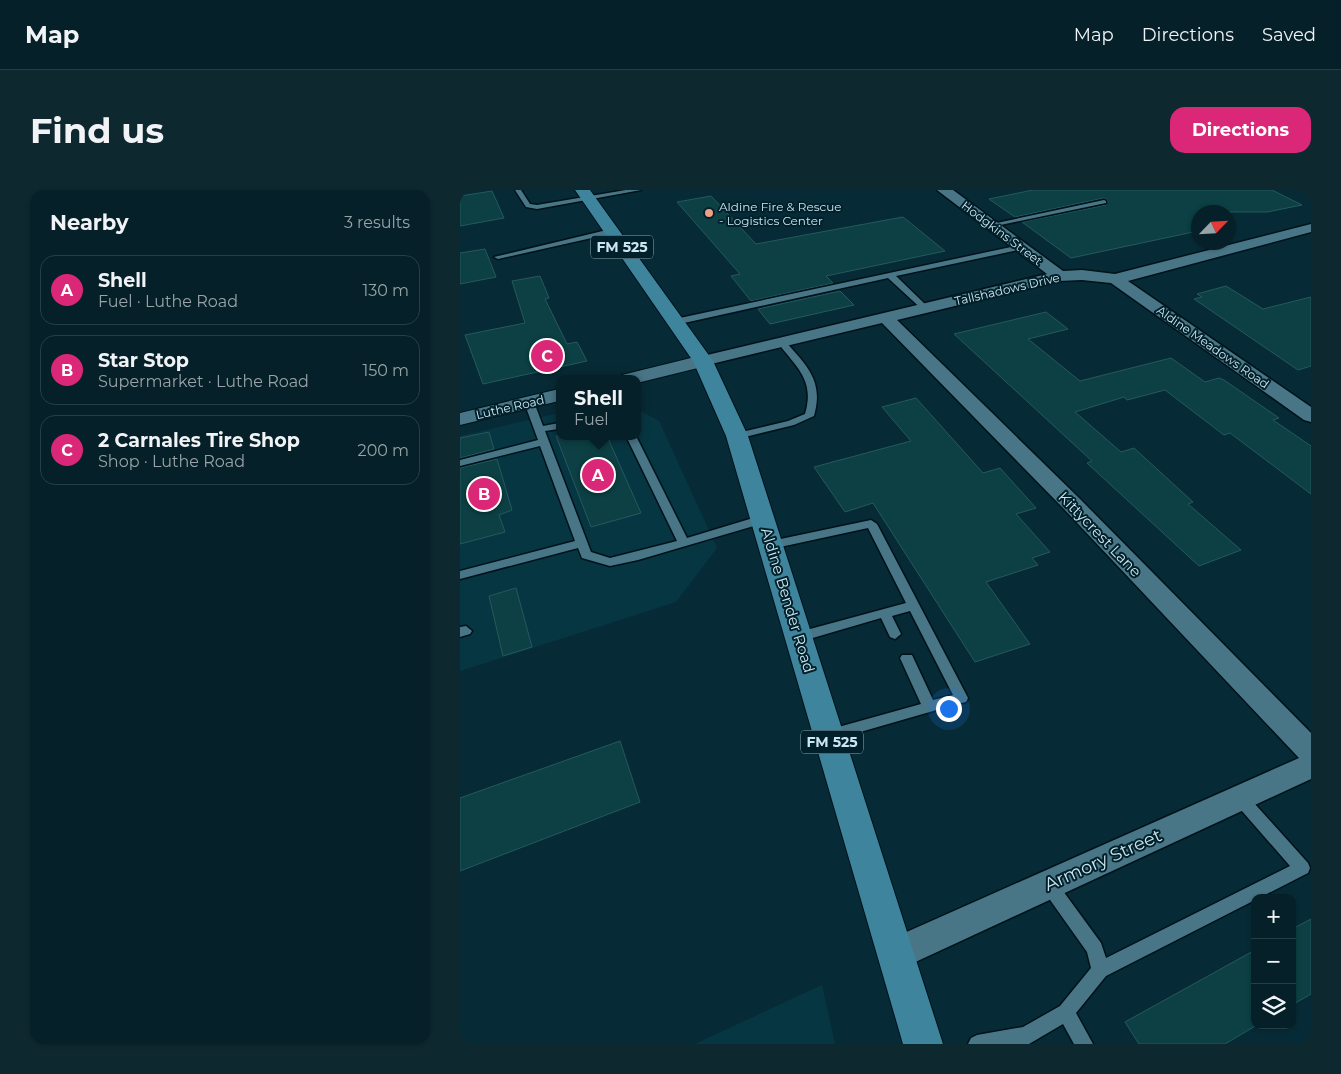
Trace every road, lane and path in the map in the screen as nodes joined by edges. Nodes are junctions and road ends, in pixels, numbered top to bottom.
1 (518, 190) edge
2 (638, 190) edge
3 (944, 190) edge
4 (586, 194) edge
5 (1104, 202) dead end
6 (991, 225) junction
7 (1311, 228) edge
8 (611, 231) junction
9 (1020, 247) junction
10 (498, 257) dead end
11 (890, 275) junction
12 (1059, 276) junction
13 (1115, 279) junction
14 (926, 309) junction
15 (886, 318) junction
16 (675, 322) junction
17 (782, 343) junction
18 (703, 361) junction
19 (641, 376) edge
20 (556, 396) edge
21 (530, 402) junction
22 (1311, 416) edge
23 (460, 419) edge
24 (556, 426) edge
25 (540, 429) junction
26 (737, 436) junction
27 (633, 440) edge
28 (544, 442) junction
29 (460, 463) edge
30 (767, 532) junction
31 (683, 542) junction
32 (582, 543) junction
33 (460, 575) edge
34 (914, 606) junction
35 (884, 613) junction
36 (895, 634) dead end
37 (799, 637) junction
38 (907, 658) dead end
39 (929, 707) junction
40 (829, 735) junction
41 (1311, 752) edge
42 (1311, 766) edge
43 (1240, 798) junction
44 (1049, 885) junction
45 (896, 954) junction
46 (1100, 970) junction
47 (1066, 1012) junction
48 (923, 1044) edge
49 (977, 1044) edge
50 (1084, 1044) edge

1 - 4 lane
2 - 4 lane
3 - 6 street, Hodgkins Street
4 - 8 main road, Aldine Bender Road / FM 525
5 - 6 lane
6 - 9 street, Hodgkins Street
7 - 13 street, Tallshadows Drive
8 - 10 lane
8 - 16 main road, Aldine Bender Road / FM 525
9 - 11 lane
9 - 12 street, Hodgkins Street
11 - 14 lane
11 - 16 lane
12 - 13 street, Tallshadows Drive
12 - 14 street, Tallshadows Drive
13 - 22 street, Aldine Meadows Road
14 - 15 street, Tallshadows Drive
15 - 17 street, Tallshadows Drive
15 - 41 street, Kittycrest Lane
16 - 18 main road, Aldine Bender Road / FM 525
17 - 18 street, Tallshadows Drive
17 - 26 lane
18 - 19 street
18 - 26 main road, Aldine Bender Road / FM 525
20 - 21 street, Luthe Road
21 - 23 street, Luthe Road
21 - 25 lane
24 - 25 lane
25 - 28 lane
26 - 30 main road, Aldine Bender Road / FM 525
27 - 31 lane
28 - 29 lane
28 - 32 lane
30 - 31 lane
30 - 34 lane
30 - 37 main road, Aldine Bender Road / FM 525
31 - 32 lane
32 - 33 lane
34 - 35 lane
34 - 39 lane
35 - 36 lane
35 - 37 lane
37 - 40 main road, Aldine Bender Road / FM 525
38 - 39 lane
39 - 40 lane
40 - 45 main road, Aldine Bender Road / FM 525
42 - 43 street, Armory Street
43 - 44 street, Armory Street
43 - 46 lane
44 - 45 street, Armory Street
44 - 46 lane
45 - 48 main road, Aldine Bender Road / FM 525
46 - 47 lane
47 - 49 lane
47 - 50 lane

